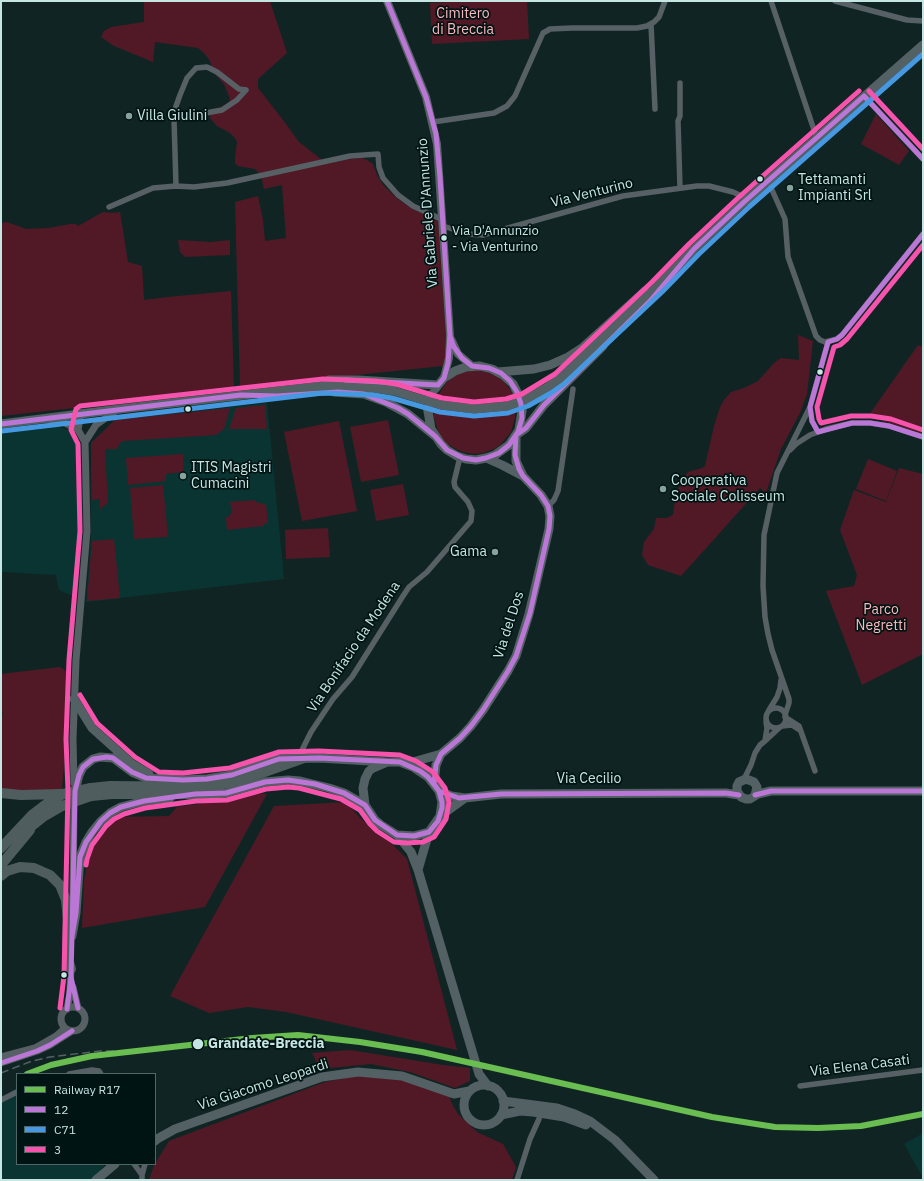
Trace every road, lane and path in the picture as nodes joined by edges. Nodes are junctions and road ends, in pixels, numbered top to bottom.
1 (387, 1) edge
2 (665, 1) edge
3 (771, 1) edge
4 (838, 1) edge
5 (923, 21) edge
6 (651, 24) junction
7 (923, 45) edge
8 (680, 83) dead end
9 (864, 96) junction
10 (655, 108) dead end
11 (174, 119) junction
12 (433, 122) junction
13 (817, 139) junction
14 (923, 159) edge
15 (768, 181) junction
16 (176, 186) junction
17 (680, 188) junction
18 (748, 199) junction
19 (109, 207) dead end
20 (443, 223) junction
21 (923, 234) edge
22 (685, 259) junction
23 (450, 336) junction
24 (828, 342) junction
25 (472, 366) junction
26 (498, 372) junction
27 (441, 381) junction
28 (573, 388) dead end
29 (241, 395) junction
30 (810, 407) junction
31 (120, 409) junction
32 (81, 413) junction
33 (43, 419) junction
34 (1, 424) edge
35 (78, 430) junction
36 (818, 432) junction
37 (516, 435) junction
38 (435, 436) junction
39 (923, 437) edge
40 (85, 442) junction
41 (785, 456) junction
42 (460, 457) junction
43 (486, 458) junction
44 (523, 476) junction
45 (548, 506) junction
46 (780, 675) junction
47 (74, 699) junction
48 (769, 710) junction
49 (785, 716) junction
50 (766, 722) junction
51 (780, 727) junction
52 (802, 734) junction
53 (765, 741) junction
54 (441, 754) junction
55 (304, 758) junction
56 (387, 762) junction
57 (406, 764) junction
58 (752, 765) junction
59 (815, 771) dead end
60 (157, 779) junction
61 (741, 782) junction
62 (755, 783) junction
63 (437, 788) junction
64 (74, 791) junction
65 (785, 791) junction
66 (923, 791) edge
67 (91, 792) junction
68 (1, 793) edge
69 (714, 793) junction
70 (63, 794) junction
71 (195, 794) junction
72 (755, 795) junction
73 (740, 796) junction
74 (465, 798) junction
75 (365, 805) junction
76 (440, 816) junction
77 (38, 821) junction
78 (429, 832) junction
79 (397, 835) junction
80 (1, 848) edge
81 (1, 856) edge
82 (1, 865) edge
83 (418, 870) junction
84 (1, 876) edge
85 (72, 936) junction
86 (71, 973) junction
87 (78, 1008) junction
88 (67, 1009) junction
89 (69, 1029) junction
90 (1, 1057) edge
91 (1, 1063) edge
92 (923, 1070) edge
93 (75, 1073) edge
94 (100, 1073) edge
95 (478, 1073) junction
96 (488, 1086) junction
97 (800, 1086) dead end
98 (473, 1089) junction
99 (16, 1092) edge
100 (454, 1094) junction
101 (1, 1100) edge
102 (503, 1101) junction
103 (464, 1110) junction
104 (501, 1115) junction
105 (539, 1119) dead end
106 (175, 1129) junction
107 (603, 1130) junction
108 (156, 1132) edge
109 (156, 1140) edge
110 (106, 1165) edge
111 (114, 1165) edge
112 (135, 1165) edge
113 (145, 1165) edge
114 (142, 1177) edge
115 (97, 1178) edge
116 (517, 1180) edge
117 (654, 1180) edge

1 - 12 main road, Via Gabriele D'Annunzio
2 - 6 street
3 - 13 street
4 - 5 street
6 - 10 street
6 - 12 street
7 - 9 main road
8 - 17 street
9 - 13 main road
9 - 14 street
11 - 11 street
11 - 16 street
12 - 20 main road, Via Gabriele D'Annunzio
13 - 15 main road
15 - 18 main road
15 - 24 street
16 - 19 street
16 - 20 street, Via Venturino
17 - 18 street, Via Venturino
17 - 20 street, Via Venturino
18 - 22 main road
20 - 23 main road, Via Gabriele D'Annunzio
21 - 24 street
22 - 26 main road
22 - 29 main road
22 - 37 main road
23 - 25 main road, Via Gabriele D'Annunzio
23 - 27 main road, Via Gabriele D'Annunzio
24 - 30 street
25 - 26 main road
25 - 27 main road
26 - 37 main road, bridge
27 - 29 main road
27 - 38 main road, bridge
28 - 45 street
29 - 31 main road
29 - 38 main road
30 - 36 street
30 - 41 street
31 - 32 main road
31 - 40 street
32 - 33 main road
32 - 35 street
33 - 34 main road
33 - 35 street
35 - 40 street
36 - 39 street
36 - 41 street
37 - 43 main road
37 - 44 main road
38 - 42 main road
40 - 47 street
41 - 46 street
42 - 43 main road
42 - 55 street, Via Bonifacio da Modena
43 - 44 main road
44 - 45 main road
45 - 54 main road, Via del Dos
46 - 48 street
46 - 49 street
47 - 60 main road
47 - 64 street
48 - 49 street
48 - 50 street
49 - 51 street
49 - 52 street
50 - 51 street
50 - 53 street
51 - 52 street
51 - 53 street
52 - 59 street
53 - 58 street
54 - 57 main road, Via del Dos
54 - 63 main road
55 - 56 main road, Via Cecilio
55 - 60 main road, Via Cecilio
55 - 67 highway
56 - 57 main road, Via Cecilio
56 - 75 main road
57 - 63 main road, Via Cecilio
58 - 61 street
58 - 62 street
60 - 64 main road, Via Cecilio
61 - 62 main road
61 - 69 main road, Via Cecilio
61 - 73 main road
62 - 65 main road
62 - 72 main road
63 - 74 main road, Via Cecilio
63 - 76 main road
64 - 85 street
65 - 66 main road
65 - 72 main road
67 - 70 highway, bridge
67 - 71 highway
67 - 77 highway, bridge
68 - 70 highway
69 - 73 main road, Via Cecilio
69 - 74 main road, Via Cecilio
70 - 80 highway
71 - 75 main road
71 - 85 main road
72 - 73 main road
74 - 76 main road, Via Cecilio
75 - 79 main road
76 - 78 main road, Via Cecilio
77 - 81 highway
77 - 82 highway
78 - 79 main road
78 - 83 main road, Via Cecilio
79 - 83 main road
83 - 95 main road
84 - 86 highway
85 - 86 street
86 - 87 street
86 - 88 street
87 - 88 street
87 - 89 street
88 - 89 street
89 - 90 street
89 - 91 street
92 - 97 street, Via Elena Casati
93 - 94 street
95 - 96 main road
95 - 98 main road
96 - 98 main road
96 - 102 main road
98 - 100 main road
98 - 103 main road
99 - 101 street
100 - 103 main road
100 - 106 main road, Via Giacomo Leopardi
102 - 104 main road
102 - 107 main road
103 - 104 main road
104 - 107 main road
105 - 116 street
106 - 108 main road, Via Giacomo Leopardi
106 - 109 main road, Via Giacomo Leopardi
107 - 117 main road
110 - 115 main road
111 - 115 main road
112 - 114 street
113 - 114 street

